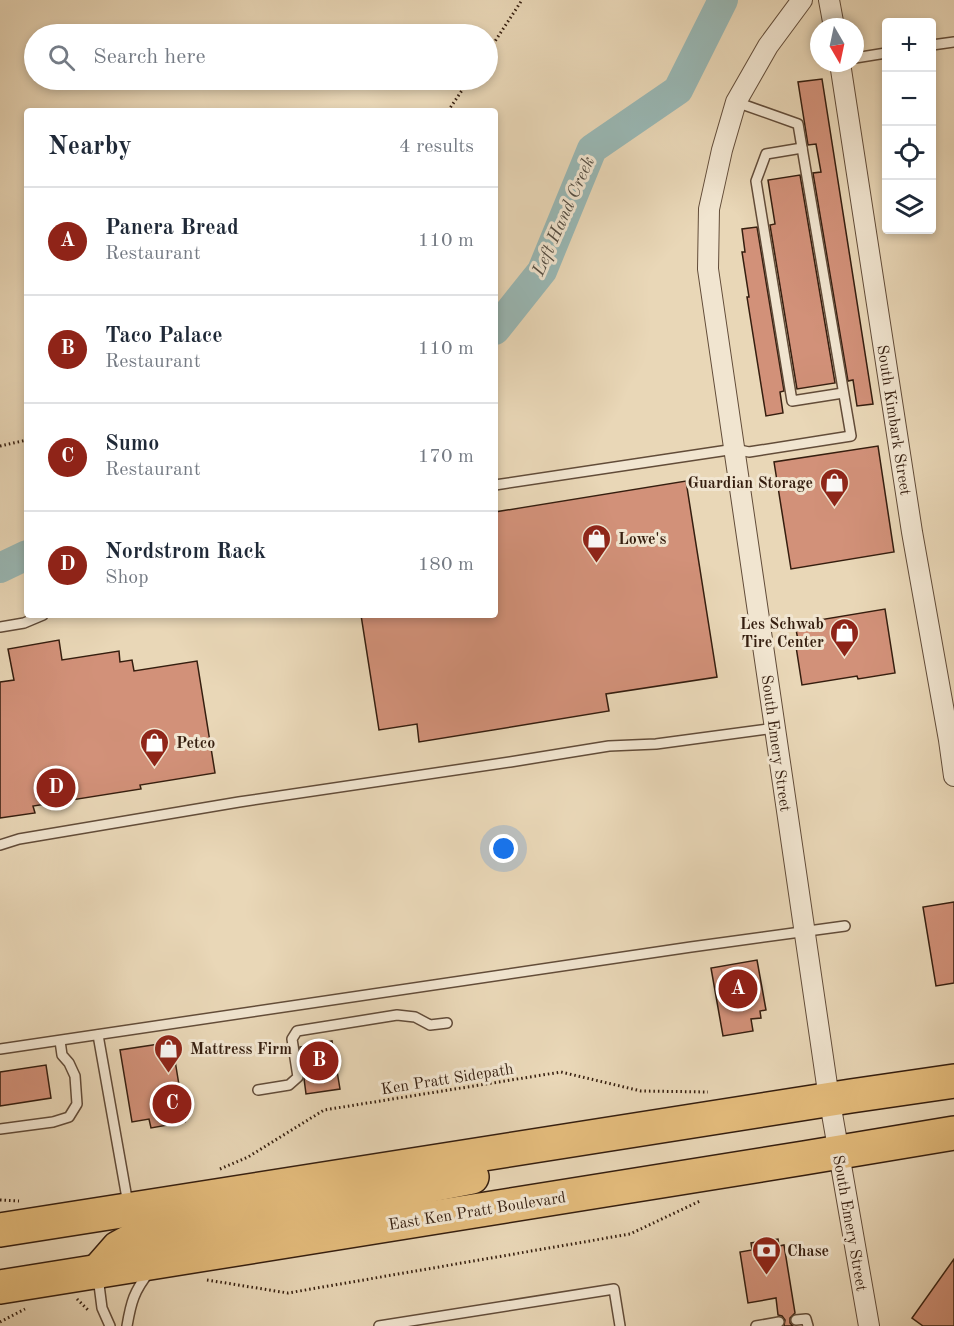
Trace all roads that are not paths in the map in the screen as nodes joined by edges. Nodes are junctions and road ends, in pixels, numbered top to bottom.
1 (802, 0) edge
2 (829, 0) edge
3 (832, 18) edge
4 (954, 42) edge
5 (936, 44) edge
6 (882, 54) edge
7 (864, 57) edge
8 (841, 72) edge
9 (736, 102) junction
10 (802, 148) junction
11 (843, 393) junction
12 (735, 449) junction
13 (498, 486) edge
14 (36, 618) edge
15 (0, 627) edge
16 (775, 728) junction
17 (954, 776) edge
18 (0, 845) edge
19 (844, 926) dead end
20 (805, 932) junction
21 (447, 1023) dead end
22 (98, 1035) junction
23 (60, 1041) junction
24 (0, 1049) edge
25 (954, 1081) edge
26 (258, 1090) dead end
27 (829, 1100) junction
28 (0, 1130) edge
29 (954, 1133) edge
30 (575, 1140) junction
31 (839, 1152) junction
32 (129, 1209) junction
33 (0, 1230) edge
34 (157, 1262) junction
35 (97, 1272) junction
36 (0, 1287) edge
37 (796, 1320) dead end
38 (779, 1322) dead end
39 (111, 1326) edge
40 (127, 1326) edge
41 (379, 1326) edge
42 (620, 1326) edge
43 (756, 1326) edge
44 (808, 1326) edge
45 (869, 1326) edge

1 - 9 street, South Emery Street
2 - 3 street
4 - 5 lane
6 - 7 lane
8 - 17 street, South Kimbark Street
9 - 10 lane
9 - 12 street, South Emery Street
10 - 11 lane
10 - 11 lane
11 - 12 lane
12 - 13 lane
12 - 16 street, South Emery Street
14 - 15 lane
16 - 18 lane
16 - 20 street, South Emery Street
19 - 20 lane
20 - 22 lane
20 - 27 street, South Emery Street
21 - 26 lane
22 - 23 lane
22 - 32 lane
23 - 24 lane
23 - 28 lane
25 - 27 highway
27 - 30 highway
27 - 31 street, South Emery Street
29 - 31 highway, East Ken Pratt Boulevard
30 - 32 highway
30 - 35 highway
31 - 34 highway, East Ken Pratt Boulevard
31 - 45 street, South Emery Street
32 - 33 highway
34 - 35 highway, East Ken Pratt Boulevard
34 - 40 lane
35 - 36 highway, East Ken Pratt Boulevard
35 - 39 lane
37 - 44 lane
38 - 43 lane
41 - 42 lane

